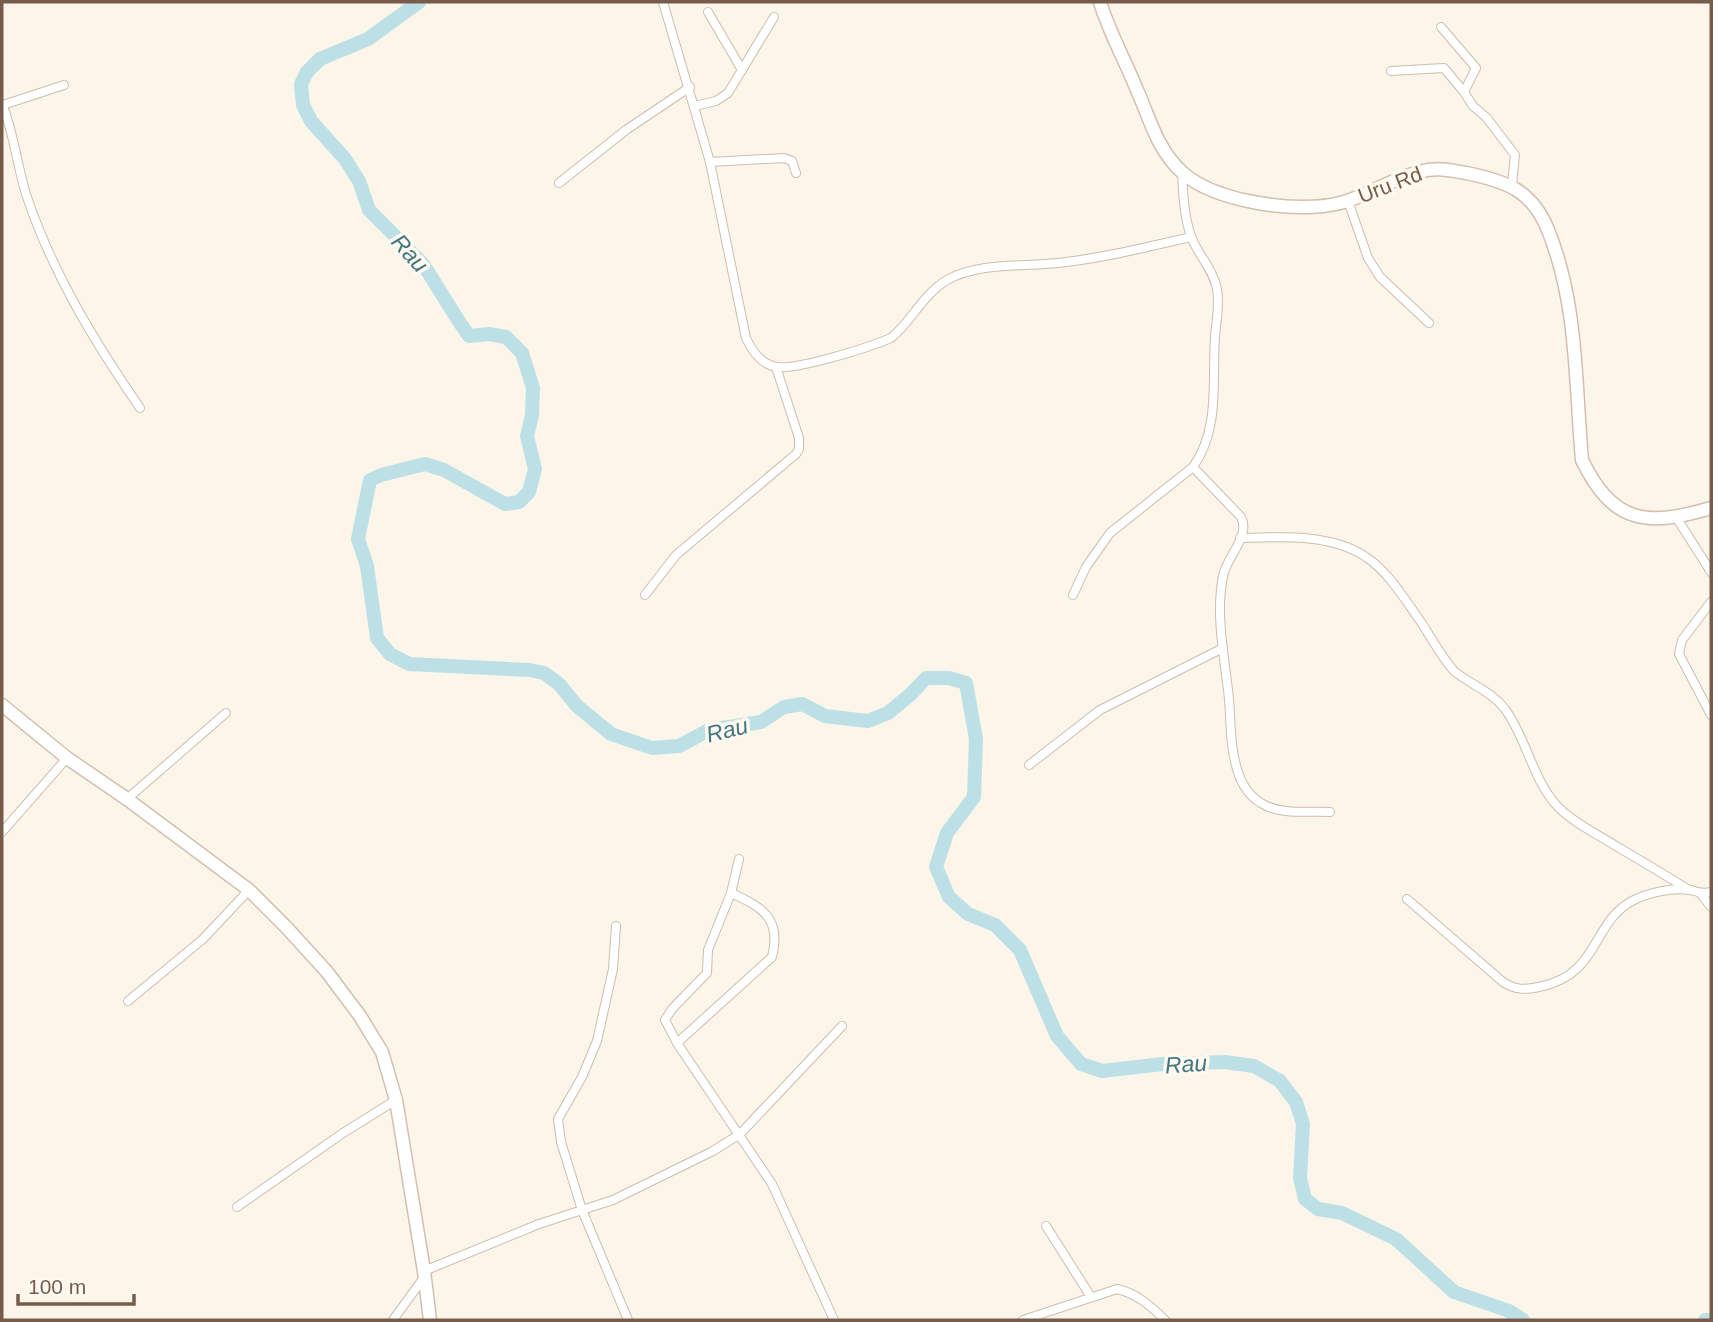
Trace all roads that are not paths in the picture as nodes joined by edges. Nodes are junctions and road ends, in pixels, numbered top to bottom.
1 (663, 2) edge
2 (1100, 2) edge
3 (708, 12) dead end
4 (774, 17) dead end
5 (1441, 27) dead end
6 (742, 70) junction
7 (1391, 71) dead end
8 (65, 85) dead end
9 (690, 87) junction
10 (1464, 92) junction
11 (2, 104) edge
12 (695, 106) junction
13 (710, 162) junction
14 (1182, 172) junction
15 (796, 173) dead end
16 (559, 183) dead end
17 (1512, 186) junction
18 (1348, 201) junction
19 (1191, 237) junction
20 (1429, 324) dead end
21 (776, 368) junction
22 (140, 408) dead end
23 (1193, 467) junction
24 (1711, 508) edge
25 (1676, 517) junction
26 (1240, 538) junction
27 (1711, 572) edge
28 (645, 595) dead end
29 (1073, 595) dead end
30 (1711, 602) edge
31 (1223, 648) junction
32 (3, 709) edge
33 (226, 713) dead end
34 (1711, 715) edge
35 (67, 758) junction
36 (1029, 765) dead end
37 (127, 799) junction
38 (1330, 812) dead end
39 (2, 832) edge
40 (739, 859) dead end
41 (249, 890) junction
42 (1689, 890) junction
43 (1711, 892) edge
44 (730, 893) junction
45 (1701, 894) junction
46 (1407, 899) dead end
47 (1711, 907) edge
48 (616, 926) dead end
49 (128, 1001) dead end
50 (842, 1026) dead end
51 (677, 1043) junction
52 (396, 1100) junction
53 (740, 1134) junction
54 (237, 1207) dead end
55 (582, 1210) junction
56 (1046, 1226) dead end
57 (425, 1273) junction
58 (1091, 1297) junction
59 (393, 1320) edge
60 (430, 1320) edge
61 (628, 1320) edge
62 (834, 1320) edge
63 (1023, 1320) edge
64 (1165, 1320) edge

1 - 9 street
2 - 14 street, Uru Rd
3 - 6 street
4 - 6 street
5 - 10 street
6 - 12 street
7 - 10 street
8 - 11 street
9 - 12 street
9 - 16 street
10 - 17 street
11 - 22 street
12 - 13 street
13 - 15 street
13 - 21 street
14 - 18 street, Uru Rd
14 - 19 street
17 - 18 street, Uru Rd
17 - 25 street, Uru Rd
18 - 20 street
19 - 21 street
19 - 23 street
21 - 28 street
23 - 26 street
23 - 29 street
24 - 25 street, Uru Rd
25 - 27 street
26 - 31 street
26 - 42 street
30 - 34 street
31 - 36 street
31 - 38 street
32 - 35 street
33 - 37 street
35 - 37 street
35 - 39 street
37 - 41 street
40 - 44 street
41 - 49 street
41 - 52 street
42 - 45 street
42 - 46 street
43 - 45 street
44 - 51 street
44 - 51 street
45 - 47 street
48 - 55 street
50 - 53 street
51 - 53 street
52 - 54 street
52 - 57 street
53 - 55 street
53 - 62 street
55 - 57 street
55 - 61 street
56 - 58 street
57 - 59 street
57 - 60 street
58 - 63 street
58 - 64 street

